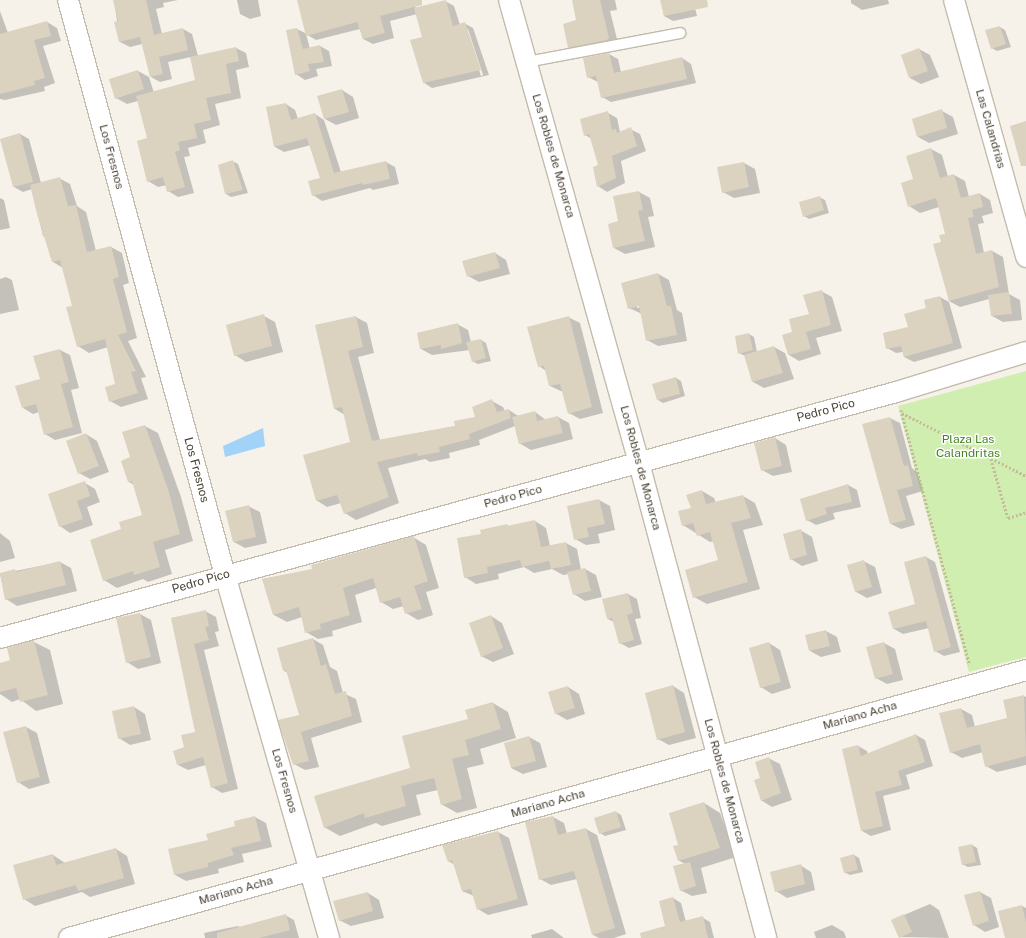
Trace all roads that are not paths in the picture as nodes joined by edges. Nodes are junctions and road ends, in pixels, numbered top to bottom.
1 (68, 0) edge
2 (509, 0) edge
3 (954, 0) edge
4 (680, 33) dead end
5 (527, 62) junction
6 (1026, 257) edge
7 (1026, 352) edge
8 (639, 463) junction
9 (225, 575) junction
10 (0, 638) edge
11 (1026, 670) edge
12 (717, 757) junction
13 (310, 871) junction
14 (69, 938) edge
15 (329, 938) edge
16 (766, 938) edge

1 - 9 street, Los Fresnos
2 - 5 street, Los Robles de Monarca
3 - 6 street, Las Calandrias
4 - 5 lane
5 - 8 street, Los Robles de Monarca
7 - 8 street, Pedro Pico
8 - 9 street, Pedro Pico
8 - 12 street, Los Robles de Monarca
9 - 10 street, Pedro Pico
9 - 13 street, Los Fresnos
11 - 12 street, Mariano Acha
12 - 13 street, Mariano Acha
12 - 16 street, Los Robles de Monarca
13 - 14 street, Mariano Acha
13 - 15 street, Los Fresnos

